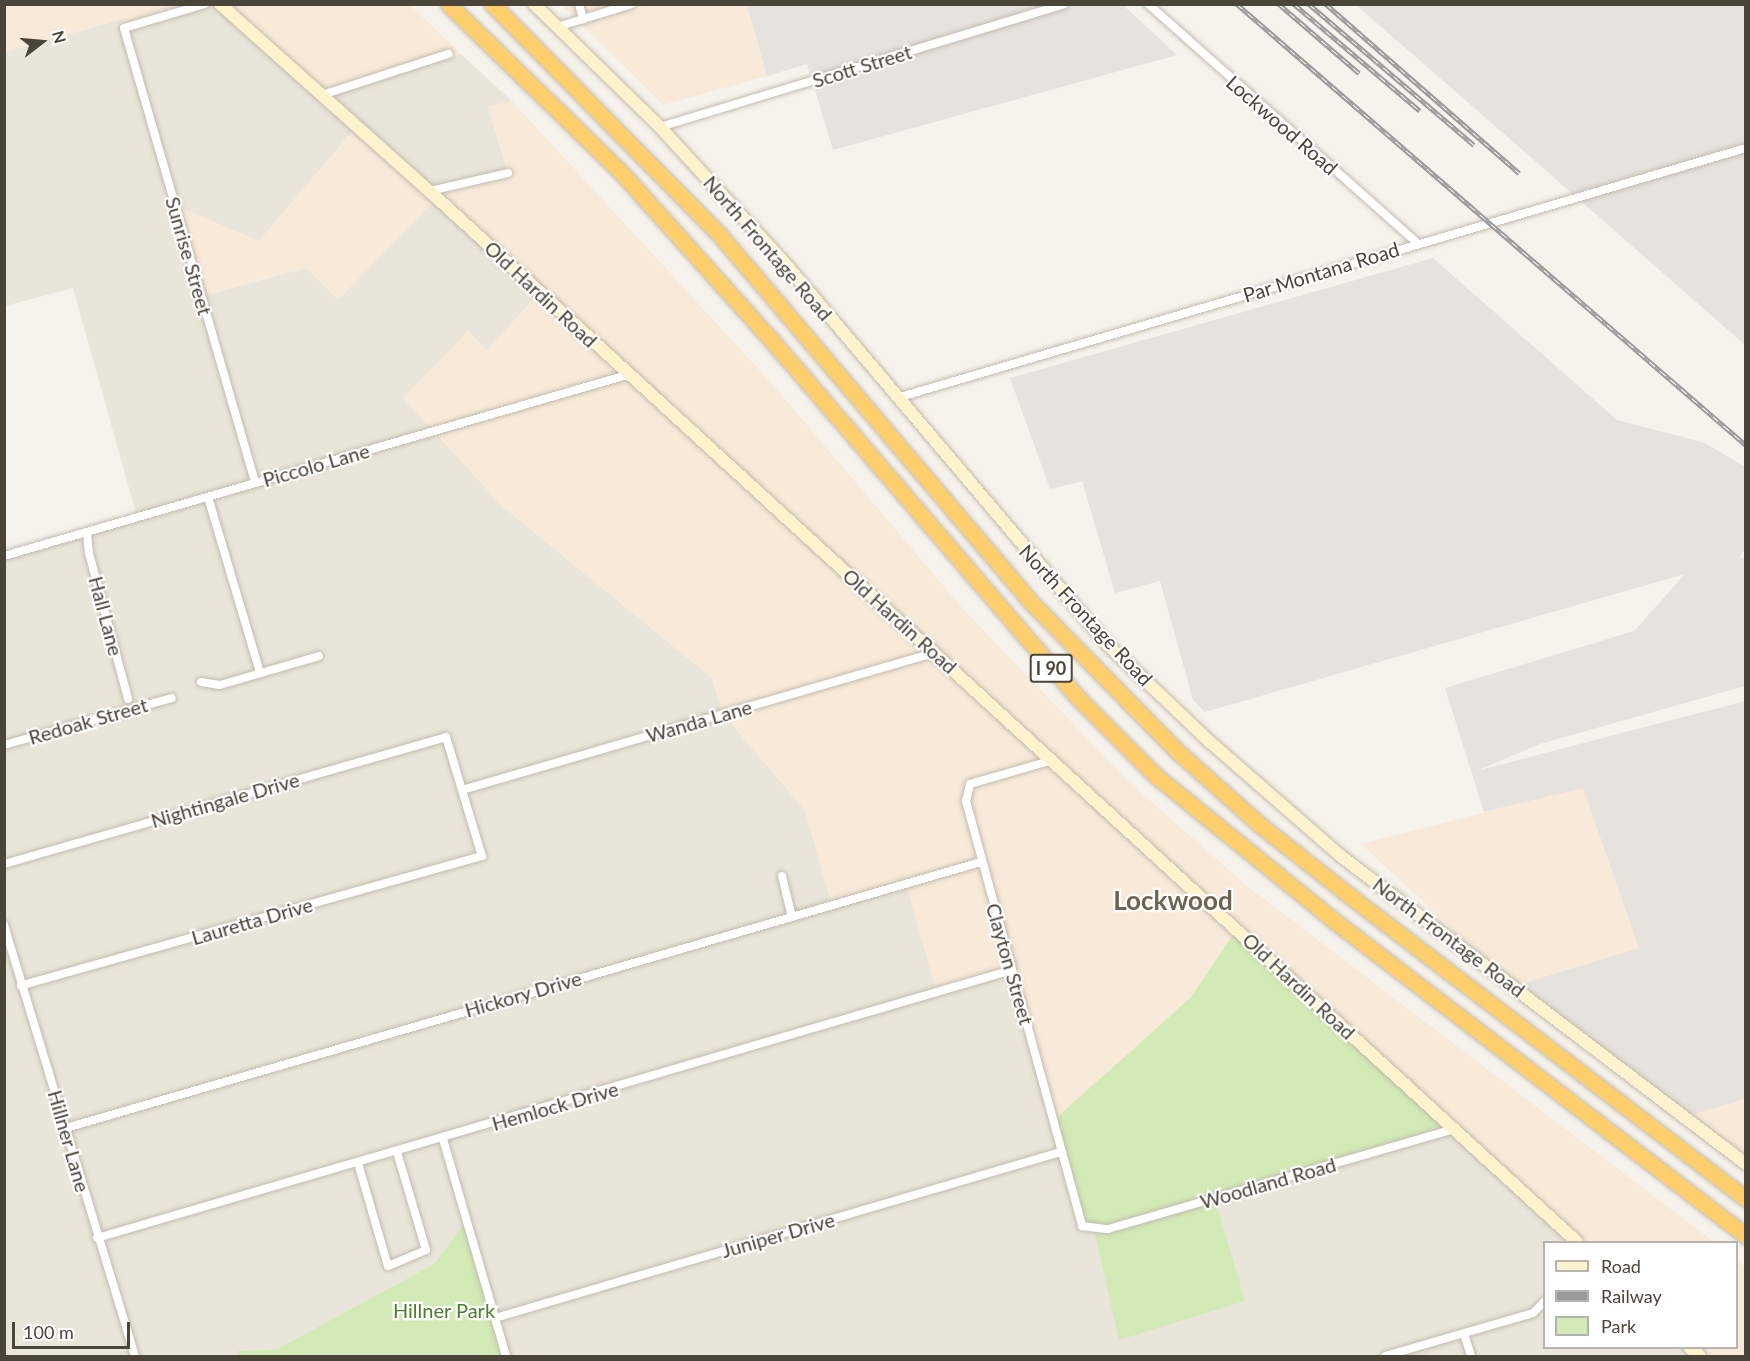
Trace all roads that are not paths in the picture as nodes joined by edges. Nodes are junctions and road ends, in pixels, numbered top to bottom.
1 (205, 4) edge
2 (220, 4) edge
3 (448, 4) edge
4 (492, 4) edge
5 (534, 4) edge
6 (579, 4) edge
7 (632, 4) edge
8 (1064, 4) edge
9 (1148, 4) edge
10 (583, 19) junction
11 (557, 27) junction
12 (448, 54) dead end
13 (321, 95) junction
14 (660, 127) junction
15 (1746, 148) edge
16 (508, 173) dead end
17 (430, 191) junction
18 (1418, 244) junction
19 (627, 375) junction
20 (897, 398) junction
21 (255, 483) junction
22 (208, 497) junction
23 (87, 532) junction
24 (4, 556) edge
25 (935, 653) junction
26 (319, 656) dead end
27 (260, 673) junction
28 (201, 682) dead end
29 (172, 698) dead end
30 (128, 699) dead end
31 (4, 745) edge
32 (1053, 760) junction
33 (462, 790) junction
34 (981, 862) junction
35 (4, 864) edge
36 (782, 876) dead end
37 (792, 917) junction
38 (4, 925) edge
39 (8, 957) edge
40 (1012, 970) junction
41 (21, 986) junction
42 (66, 1128) junction
43 (1454, 1129) junction
44 (443, 1139) junction
45 (397, 1152) junction
46 (1062, 1152) junction
47 (358, 1163) junction
48 (1746, 1164) edge
49 (1746, 1199) edge
50 (1082, 1226) joint
51 (1746, 1236) edge
52 (97, 1238) junction
53 (1576, 1241) edge
54 (1543, 1304) edge
55 (495, 1318) junction
56 (1464, 1334) junction
57 (135, 1356) edge
58 (506, 1356) edge
59 (1385, 1356) edge
60 (1471, 1356) edge

1 - 21 street, Sunrise Street
2 - 13 main road, Old Hardin Road
3 - 51 highway, I 90
4 - 49 highway, I 90
5 - 11 main road, North Frontage Road
6 - 10 street
7 - 10 street
8 - 14 street, Scott Street
9 - 18 street, Lockwood Road
10 - 11 street
11 - 14 main road, North Frontage Road
12 - 13 street
13 - 17 main road, Old Hardin Road
14 - 20 main road, North Frontage Road
15 - 18 street, Par Montana Road
16 - 17 street
17 - 19 main road, Old Hardin Road
18 - 20 street, Par Montana Road
19 - 21 street, Piccolo Lane
19 - 25 main road, Old Hardin Road
20 - 48 main road, North Frontage Road
21 - 22 street, Piccolo Lane
22 - 23 street, Piccolo Lane
22 - 27 street
23 - 24 street, Piccolo Lane
23 - 30 street, Hall Lane
25 - 32 main road, Old Hardin Road
25 - 33 street, Wanda Lane
26 - 27 street
27 - 28 street
29 - 31 street, Redoak Street
32 - 34 street, Clayton Street
32 - 43 main road, Old Hardin Road
33 - 35 street, Nightingale Drive
33 - 41 street, Lauretta Drive
34 - 37 street, Hickory Drive
34 - 40 street, Clayton Street
36 - 37 street
37 - 42 street, Hickory Drive
38 - 39 street, Hillner Lane
39 - 41 street, Hillner Lane
40 - 44 street, Hemlock Drive
40 - 46 street, Clayton Street
41 - 42 street, Hillner Lane
42 - 52 street, Hillner Lane
43 - 50 street, Woodland Road
43 - 53 main road, Old Hardin Road
44 - 45 street, Hemlock Drive
44 - 55 street
45 - 47 street, Hemlock Drive
45 - 47 street
46 - 50 street, Clayton Street
46 - 55 street, Juniper Drive
47 - 52 street, Hemlock Drive
52 - 57 street, Hillner Lane
54 - 56 street
55 - 58 street
56 - 59 street
56 - 60 street

